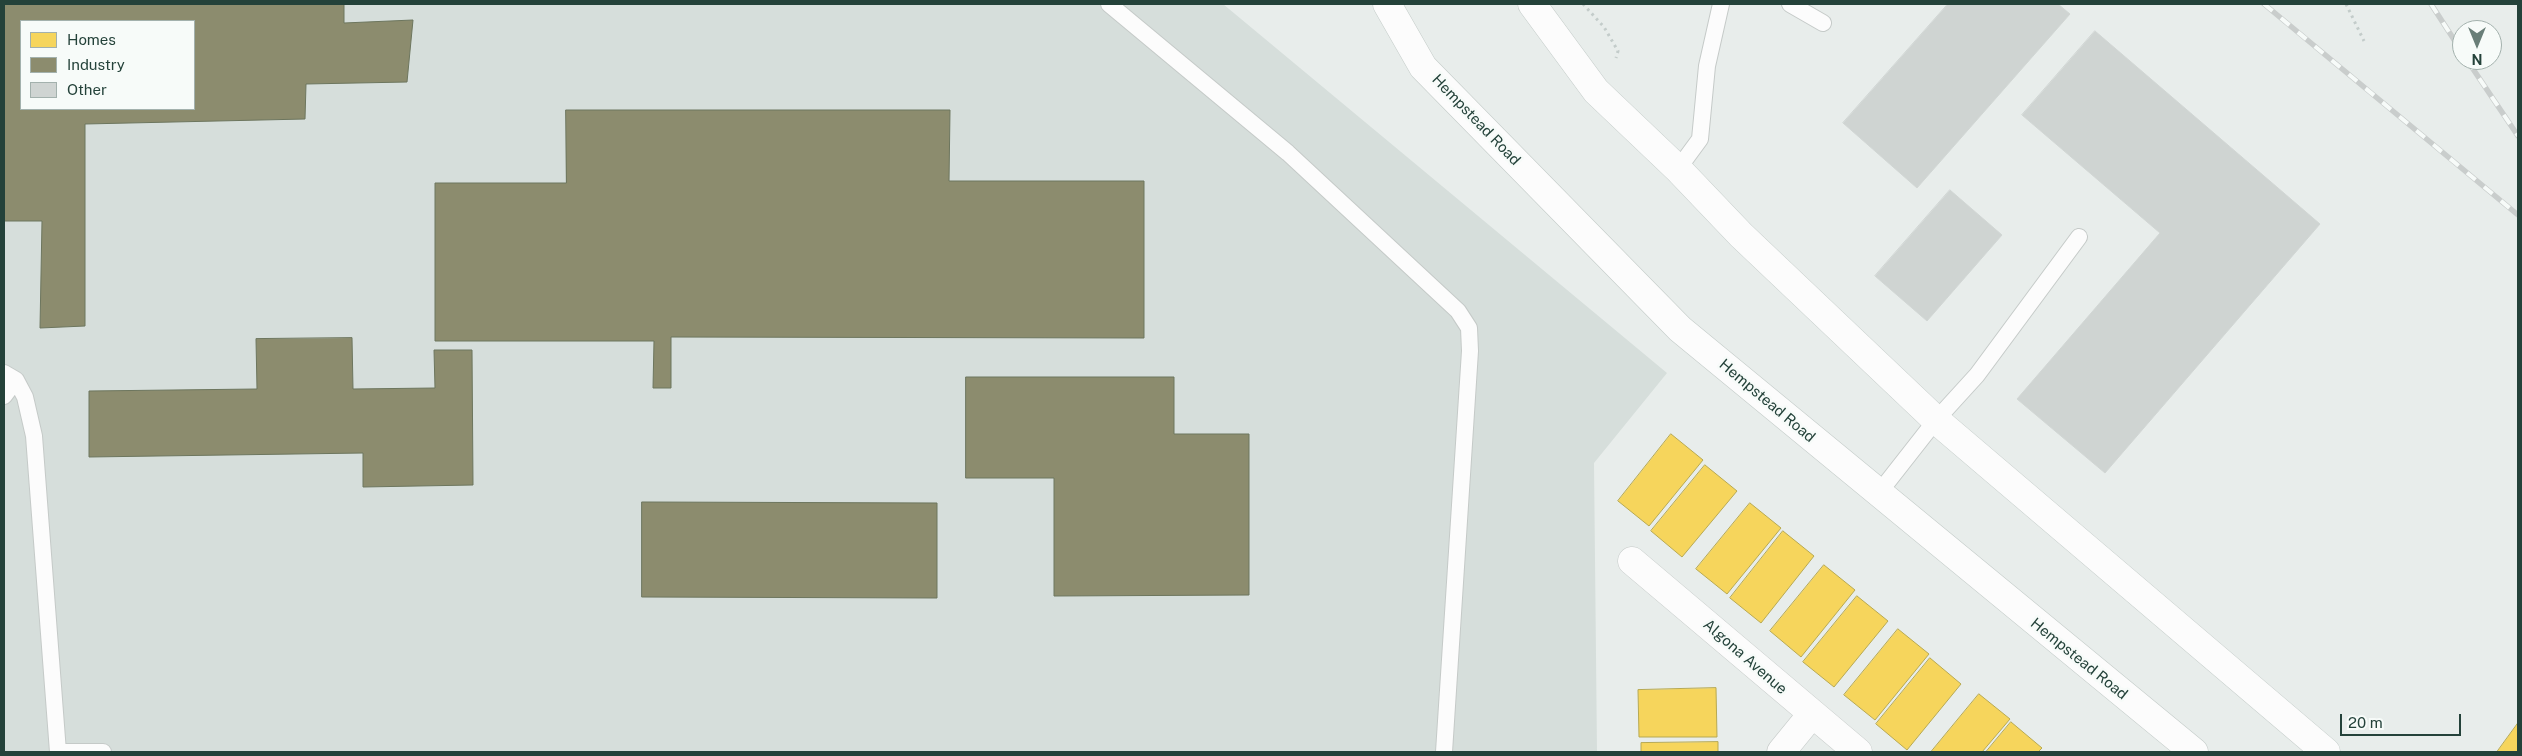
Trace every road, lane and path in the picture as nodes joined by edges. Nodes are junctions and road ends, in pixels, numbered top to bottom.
1 (1109, 4) edge
2 (1387, 4) edge
3 (1532, 4) edge
4 (1721, 4) edge
5 (1790, 4) edge
6 (2346, 4) edge
7 (1823, 23) dead end
8 (2364, 41) dead end
9 (1678, 169) junction
10 (2079, 238) dead end
11 (10, 377) edge
12 (4, 396) edge
13 (1936, 420) junction
14 (1878, 494) junction
15 (1632, 561) dead end
16 (1812, 714) junction
17 (58, 752) edge
18 (103, 752) edge
19 (1444, 752) edge
20 (1781, 752) edge
21 (1858, 752) edge
22 (2194, 752) edge
23 (2326, 752) edge

1 - 19 lane
2 - 14 main road, Hempstead Road
3 - 9 main road
4 - 9 lane
5 - 7 lane
6 - 8 path
9 - 13 main road
10 - 13 lane
11 - 12 lane
11 - 17 lane
13 - 14 lane
13 - 23 main road
14 - 22 main road, Hempstead Road
15 - 16 main road, Algona Avenue
16 - 20 main road
16 - 21 main road, Algona Avenue
17 - 18 lane

